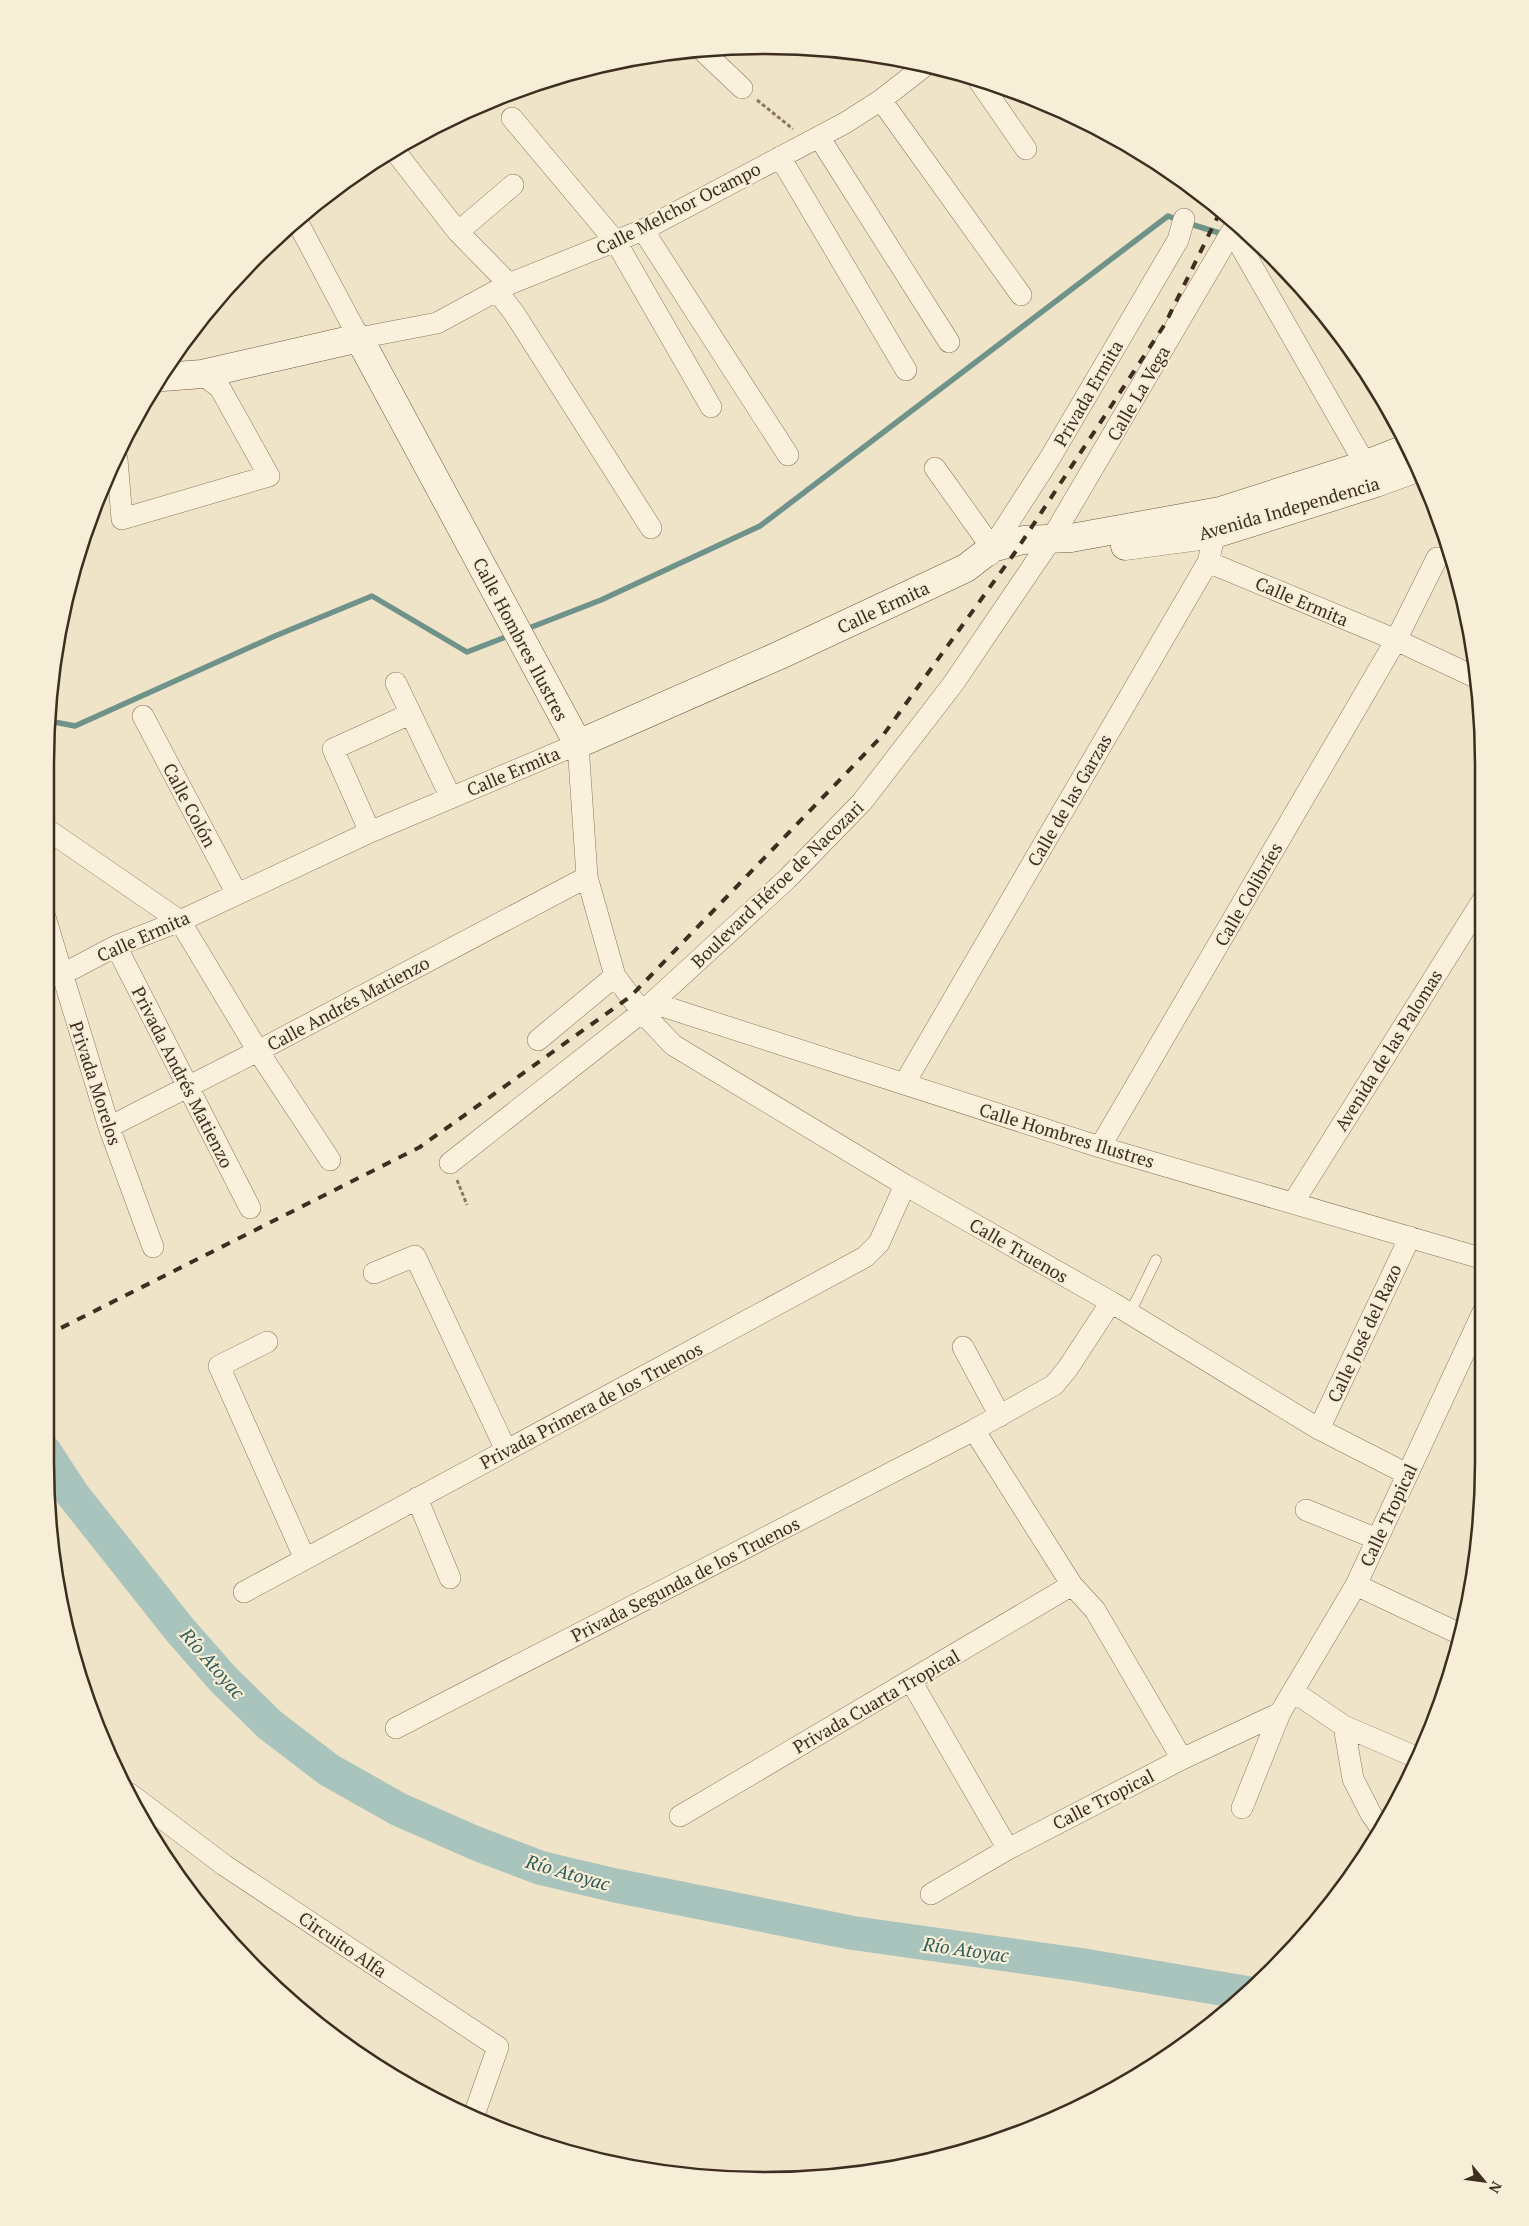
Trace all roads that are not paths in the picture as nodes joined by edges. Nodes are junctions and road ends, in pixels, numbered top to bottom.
1 (708, 56) edge
2 (919, 71) edge
3 (742, 88) road end
4 (984, 88) edge
5 (881, 100) junction
6 (512, 118) dead end
7 (814, 139) junction
8 (1026, 149) dead end
9 (398, 156) edge
10 (780, 157) junction
11 (513, 185) dead end
12 (1184, 219) dead end
13 (300, 226) edge
14 (643, 230) junction
15 (458, 232) junction
16 (616, 242) junction
17 (503, 288) junction
18 (1021, 294) dead end
19 (359, 338) junction
20 (949, 342) dead end
21 (906, 370) dead end
22 (202, 374) junction
23 (170, 376) edge
24 (711, 407) dead end
25 (1403, 452) edge
26 (788, 455) dead end
27 (935, 468) dead end
28 (1410, 469) edge
29 (118, 470) edge
30 (1370, 474) junction
31 (1217, 523) junction
32 (651, 528) dead end
33 (1046, 545) junction
34 (1437, 558) dead end
35 (982, 560) junction
36 (1208, 562) junction
37 (1396, 640) junction
38 (1469, 674) edge
39 (396, 683) dead end
40 (410, 714) junction
41 (143, 716) dead end
42 (578, 744) junction
43 (451, 798) junction
44 (370, 832) junction
45 (54, 834) edge
46 (586, 877) junction
47 (237, 894) junction
48 (1475, 912) edge
49 (180, 920) junction
50 (116, 946) junction
51 (54, 950) edge
52 (61, 975) junction
53 (615, 976) junction
54 (647, 1007) junction
55 (538, 1040) dead end
56 (258, 1051) junction
57 (904, 1084) junction
58 (189, 1086) junction
59 (109, 1127) junction
60 (1100, 1147) junction
61 (330, 1160) dead end
62 (450, 1163) road end
63 (905, 1185) junction
64 (1293, 1203) junction
65 (250, 1208) dead end
66 (1410, 1237) junction
67 (152, 1247) dead end
68 (1475, 1256) edge
69 (1156, 1260) dead end
70 (374, 1274) dead end
71 (1111, 1302) junction
72 (1130, 1314) junction
73 (1475, 1329) edge
74 (268, 1342) dead end
75 (963, 1347) dead end
76 (1000, 1416) junction
77 (1319, 1429) junction
78 (974, 1430) junction
79 (506, 1450) junction
80 (1406, 1474) junction
81 (418, 1498) junction
82 (1306, 1510) dead end
83 (1377, 1539) junction
84 (305, 1559) junction
85 (450, 1578) dead end
86 (1356, 1585) junction
87 (1072, 1586) junction
88 (244, 1592) dead end
89 (1454, 1631) edge
90 (911, 1681) junction
91 (1294, 1692) junction
92 (1280, 1713) junction
93 (1344, 1726) junction
94 (396, 1728) dead end
95 (1411, 1755) edge
96 (1182, 1759) junction
97 (141, 1802) edge
98 (1242, 1808) dead end
99 (680, 1816) dead end
100 (1377, 1822) edge
101 (1008, 1849) junction
102 (931, 1894) dead end
103 (476, 2110) edge

1 - 3 street
2 - 5 street, Calle Melchor Ocampo
4 - 8 street
5 - 7 street, Calle Melchor Ocampo
5 - 18 street
6 - 16 street
7 - 10 street, Calle Melchor Ocampo
7 - 20 street
9 - 15 street
10 - 14 street, Calle Melchor Ocampo
10 - 21 street
11 - 15 street
12 - 35 street, Privada Ermita
13 - 19 street, Calle Hombres Ilustres
14 - 16 street, Calle Melchor Ocampo
14 - 26 street
15 - 17 street
16 - 17 street, Calle Melchor Ocampo
16 - 24 street
17 - 19 street, Calle Melchor Ocampo
17 - 32 street
19 - 22 street
19 - 42 street, Calle Hombres Ilustres
22 - 23 street
22 - 29 street
25 - 30 street, Avenida Independencia
27 - 35 street
28 - 30 street, Avenida Independencia
30 - 31 street, Avenida Independencia
30 - 33 street, Calle La Vega
31 - 33 street, Avenida Independencia
31 - 36 street, Calle de las Garzas
33 - 35 street, Avenida Independencia
33 - 54 street, Boulevard Héroe de Nacozari
34 - 37 street, Calle Colibríes
35 - 42 street, Calle Ermita
36 - 37 street, Calle Ermita
36 - 57 street, Calle de las Garzas
37 - 38 street, Calle Ermita
37 - 60 street, Calle Colibríes
39 - 40 street
40 - 43 street
40 - 44 street
41 - 47 street, Calle Colón
42 - 43 street, Calle Ermita
42 - 46 street, Calle Hombres Ilustres
43 - 44 street, Calle Ermita
44 - 47 street, Calle Ermita
45 - 49 street
46 - 53 street, Calle Hombres Ilustres
46 - 56 street, Calle Andrés Matienzo
47 - 49 street, Calle Ermita
48 - 64 street, Avenida de las Palomas
49 - 50 street, Calle Ermita
49 - 56 street
50 - 52 street, Calle Ermita
50 - 58 street, Privada Andrés Matienzo
51 - 52 street, Privada Morelos
52 - 59 street, Privada Morelos
53 - 54 street, Calle Hombres Ilustres
53 - 55 street
54 - 57 street, Calle Hombres Ilustres
54 - 62 street, Boulevard Héroe de Nacozari
54 - 63 street, Calle Truenos
56 - 58 street, Calle Andrés Matienzo
56 - 61 street
57 - 60 street, Calle Hombres Ilustres
58 - 59 street, Calle Andrés Matienzo
58 - 65 street, Privada Andrés Matienzo
59 - 67 street, Privada Morelos
60 - 64 street, Calle Hombres Ilustres
63 - 71 street, Calle Truenos
63 - 79 street, Privada Primera de los Truenos
64 - 66 street, Calle Hombres Ilustres
66 - 68 street, Calle Hombres Ilustres
66 - 77 street, Calle José del Razo
69 - 72 lane
70 - 79 street
71 - 72 street, Calle Truenos
71 - 76 street, Privada Segunda de los Truenos
72 - 77 street, Calle Truenos
73 - 80 street, Calle Tropical
74 - 84 street
75 - 76 street
76 - 78 street, Privada Segunda de los Truenos
77 - 80 street, Calle Truenos
78 - 87 street
78 - 94 street, Privada Segunda de los Truenos
79 - 81 street, Privada Primera de los Truenos
80 - 83 street, Calle Tropical
81 - 84 street, Privada Primera de los Truenos
81 - 85 street
82 - 83 street
83 - 86 street, Calle Tropical
84 - 88 street, Privada Primera de los Truenos
86 - 89 street
86 - 91 street, Calle Tropical
87 - 90 street, Privada Cuarta Tropical
87 - 96 street
90 - 99 street, Privada Cuarta Tropical
90 - 101 street
91 - 92 street, Calle Tropical
91 - 93 street
92 - 96 street, Calle Tropical
92 - 98 street, Calle Tropical
93 - 95 street
93 - 100 street
96 - 101 street, Calle Tropical
97 - 103 street, Circuito Alfa
101 - 102 street, Calle Tropical

